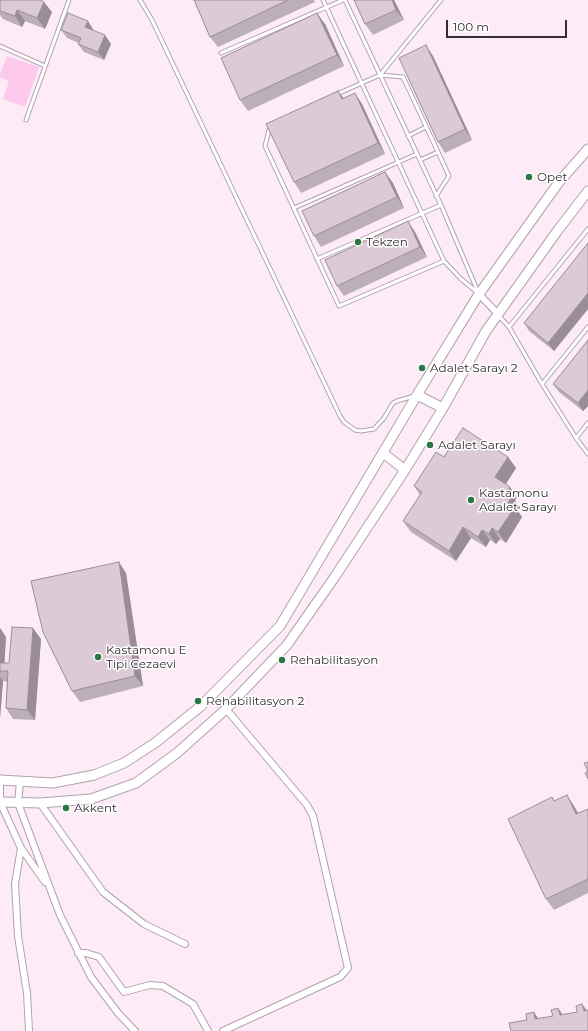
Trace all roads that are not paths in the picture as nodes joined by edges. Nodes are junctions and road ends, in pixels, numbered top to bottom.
1 (69, 0) edge
2 (140, 0) edge
3 (323, 0) edge
4 (344, 0) edge
5 (441, 0) edge
6 (326, 8) junction
7 (0, 46) edge
8 (222, 53) dead end
9 (45, 66) junction
10 (380, 75) junction
11 (362, 83) junction
12 (334, 95) edge
13 (26, 120) dead end
14 (270, 122) edge
15 (426, 127) junction
16 (408, 136) junction
17 (588, 149) edge
18 (438, 152) junction
19 (417, 154) junction
20 (420, 160) junction
21 (398, 162) junction
22 (588, 191) edge
23 (436, 196) junction
24 (441, 205) junction
25 (294, 208) junction
26 (422, 214) junction
27 (588, 229) edge
28 (317, 259) junction
29 (444, 261) junction
30 (479, 294) junction
31 (498, 314) junction
32 (509, 327) junction
33 (588, 327) edge
34 (542, 384) junction
35 (416, 395) junction
36 (443, 408) junction
37 (588, 424) edge
38 (576, 438) junction
39 (383, 453) junction
40 (588, 454) edge
41 (405, 470) junction
42 (226, 709) junction
43 (0, 780) edge
44 (20, 782) junction
45 (0, 802) edge
46 (18, 802) junction
47 (40, 803) junction
48 (21, 848) junction
49 (50, 890) junction
50 (185, 944) dead end
51 (78, 953) junction
52 (29, 1031) edge
53 (135, 1031) edge
54 (208, 1031) edge
55 (223, 1031) edge

1 - 9 lane
2 - 35 lane
3 - 6 lane
4 - 6 lane
4 - 10 lane
5 - 10 lane
6 - 8 lane
6 - 11 lane
7 - 9 lane
9 - 13 lane
10 - 11 lane
10 - 15 lane
10 - 16 lane
11 - 12 lane
11 - 21 lane
14 - 25 lane
15 - 16 lane
15 - 18 lane
16 - 19 lane
17 - 30 main road
18 - 20 lane
18 - 23 lane
19 - 20 lane
19 - 21 lane
20 - 23 lane
21 - 25 lane
21 - 26 lane
22 - 31 main road
23 - 24 lane
24 - 26 lane
24 - 30 lane
25 - 28 lane
26 - 28 lane
26 - 29 lane
27 - 32 lane
28 - 29 lane
29 - 30 lane
30 - 31 street
30 - 35 main road
31 - 32 lane
31 - 36 main road
32 - 34 lane
33 - 34 lane
34 - 38 lane
35 - 36 main road
35 - 39 main road
36 - 41 main road
37 - 38 lane
38 - 40 lane
39 - 41 main road
39 - 44 main road
41 - 42 main road
42 - 47 main road
42 - 55 street
43 - 44 main road
43 - 45 street
44 - 46 street
45 - 46 main road
45 - 48 street
46 - 47 main road
46 - 49 street
47 - 50 street
48 - 49 street
48 - 52 street
49 - 51 street
51 - 53 street
51 - 54 street

